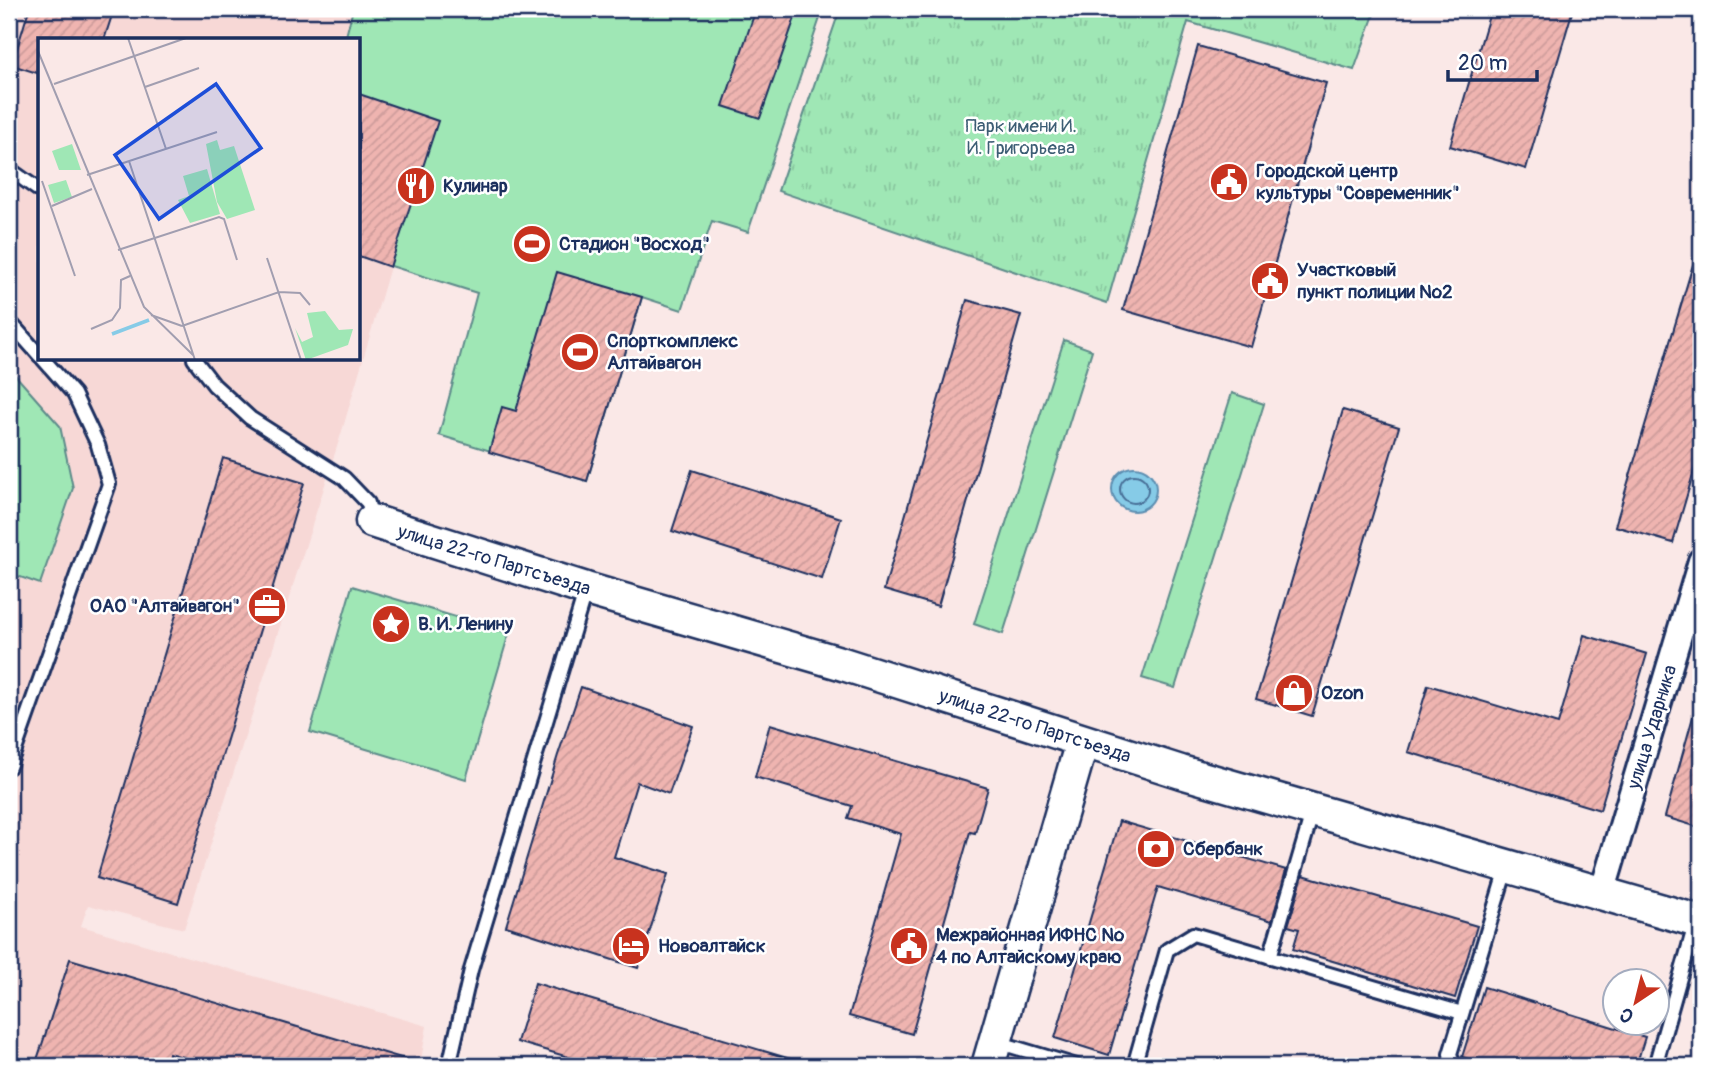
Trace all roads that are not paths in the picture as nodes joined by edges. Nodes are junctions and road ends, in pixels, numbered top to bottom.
1 (9, 169) edge
2 (38, 190) edge
3 (9, 321) edge
4 (38, 354) edge
5 (44, 360) edge
6 (195, 360) edge
7 (372, 522) joint
8 (1701, 561) edge
9 (586, 589) junction
10 (1082, 742) junction
11 (9, 767) edge
12 (1313, 810) junction
13 (1507, 866) junction
14 (1602, 892) junction
15 (1699, 922) edge
16 (1269, 957) junction
17 (1462, 1013) junction
18 (992, 1054) edge
19 (449, 1066) edge
20 (1077, 1066) edge
21 (1134, 1066) edge
22 (1454, 1066) edge
23 (1655, 1066) edge

1 - 2 lane
3 - 4 lane
5 - 11 lane
6 - 7 lane
7 - 9 street, улица 22-го Партсъезда
8 - 14 street, улица Ударника
9 - 10 street, улица 22-го Партсъезда
9 - 19 lane
10 - 12 street, улица 22-го Партсъезда
10 - 18 street
12 - 13 street, улица 22-го Партсъезда
12 - 16 lane
13 - 14 street, улица 22-го Партсъезда
13 - 17 lane
14 - 15 street, улица 22-го Партсъезда
15 - 23 lane
16 - 17 lane
16 - 21 lane
17 - 22 lane
18 - 20 lane

